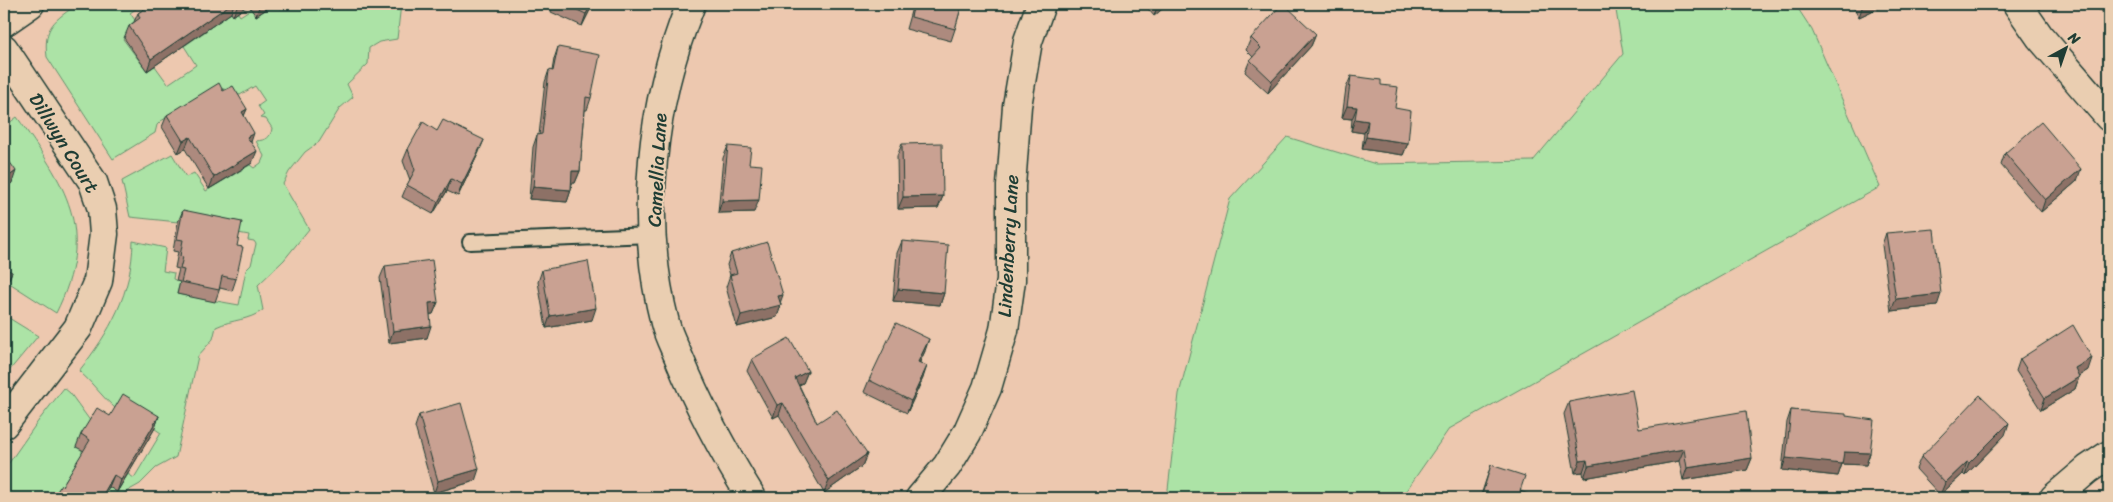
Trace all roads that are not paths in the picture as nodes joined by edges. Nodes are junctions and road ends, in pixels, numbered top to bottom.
1 (30, 4) edge
2 (691, 4) edge
3 (1040, 4) edge
4 (2017, 4) edge
5 (4, 22) edge
6 (4, 49) edge
7 (2109, 117) edge
8 (652, 235) junction
9 (470, 242) dead end
10 (4, 424) edge
11 (2109, 455) edge
12 (752, 498) edge
13 (920, 498) edge
14 (2054, 498) edge

1 - 5 street
2 - 8 street, Camellia Lane
3 - 13 street, Lindenberry Lane
4 - 7 street
6 - 10 street, Dillwyn Court
8 - 9 lane
8 - 12 street, Camellia Lane
11 - 14 street

